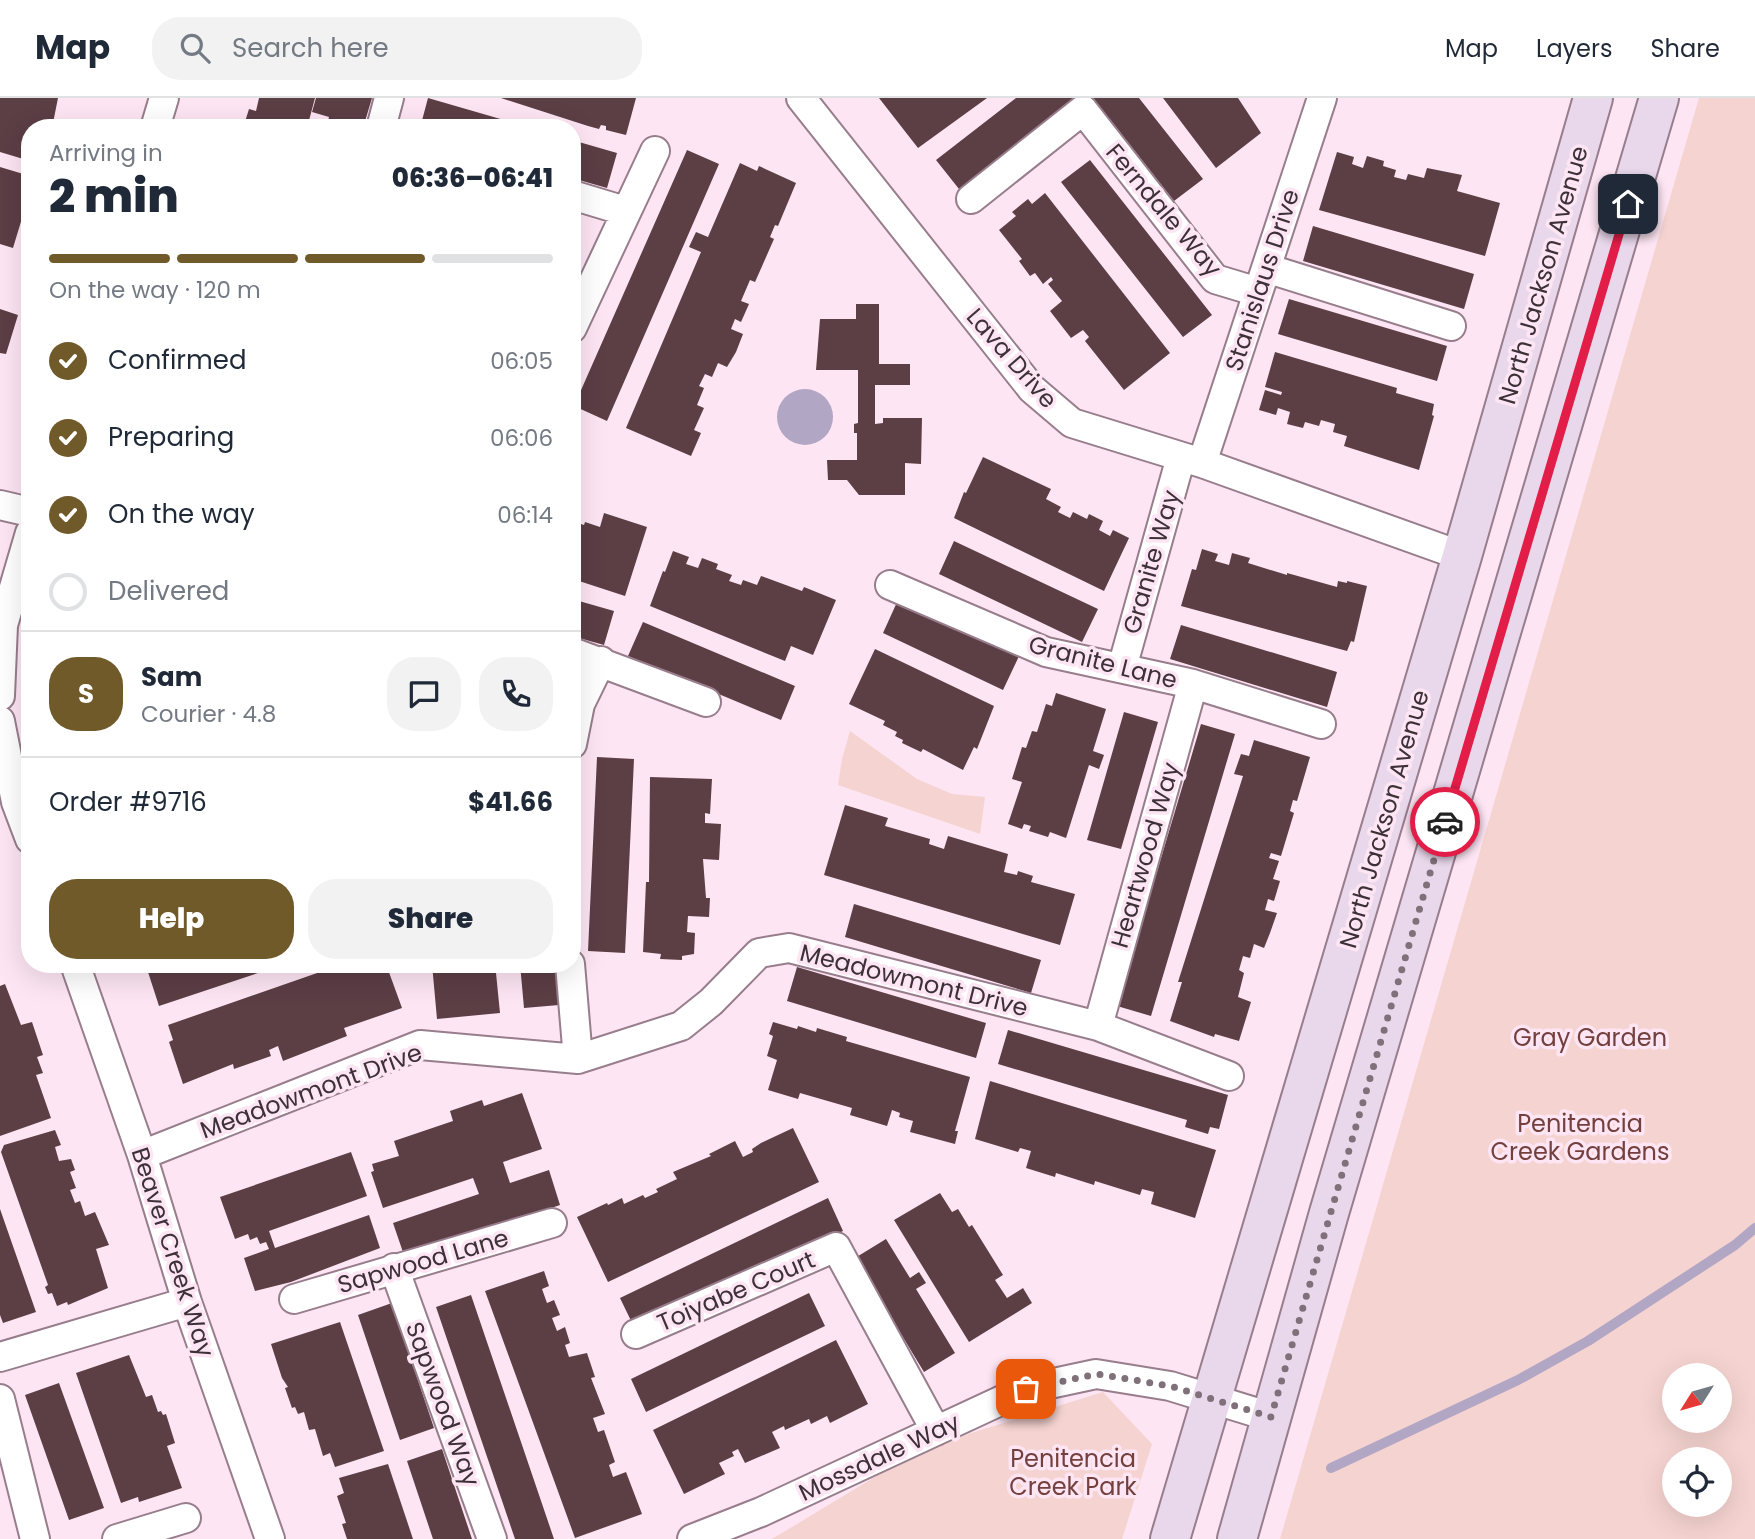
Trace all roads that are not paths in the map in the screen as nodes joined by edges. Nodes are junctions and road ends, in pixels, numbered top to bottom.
1 (164, 98) edge
2 (389, 98) edge
3 (802, 98) edge
4 (1322, 98) edge
5 (1593, 98) edge
6 (1660, 98) edge
7 (158, 119) edge
8 (383, 119) edge
9 (655, 151) dead end
10 (581, 198) edge
11 (971, 199) dead end
12 (625, 211) junction
13 (1262, 280) junction
14 (581, 308) edge
15 (1451, 326) dead end
16 (1192, 460) junction
17 (0, 505) edge
18 (21, 510) edge
19 (1462, 556) junction
20 (21, 564) edge
21 (890, 585) dead end
22 (581, 655) edge
23 (601, 661) junction
24 (1122, 668) junction
25 (1193, 684) junction
26 (0, 696) edge
27 (581, 702) edge
28 (706, 702) dead end
29 (0, 721) edge
30 (1321, 724) dead end
31 (21, 815) edge
32 (87, 973) edge
33 (571, 973) edge
34 (1098, 1026) junction
35 (578, 1059) junction
36 (1228, 1076) dead end
37 (142, 1155) junction
38 (552, 1223) dead end
39 (394, 1268) junction
40 (294, 1299) dead end
41 (187, 1302) junction
42 (636, 1334) dead end
43 (0, 1357) edge
44 (0, 1399) edge
45 (1210, 1399) junction
46 (1271, 1417) junction
47 (936, 1431) junction
48 (186, 1517) dead end
49 (35, 1539) edge
50 (117, 1539) edge
51 (270, 1539) edge
52 (492, 1539) edge
53 (692, 1539) edge
54 (1170, 1539) edge
55 (1237, 1539) edge

1 - 7 street
2 - 8 street
3 - 16 street, Lava Drive
4 - 13 street, Stanislaus Drive
5 - 19 main road, North Jackson Avenue
6 - 46 main road
9 - 12 street
10 - 12 street
11 - 13 street, Ferndale Way
12 - 14 street
13 - 15 street, Ferndale Way
13 - 16 street, Stanislaus Drive
16 - 19 street, Lava Drive
16 - 24 street, Granite Way
17 - 18 street
19 - 45 main road, North Jackson Avenue
20 - 26 street
21 - 24 street, Granite Lane
22 - 23 street
23 - 27 street
23 - 28 street
24 - 25 street, Granite Lane
25 - 30 street, Granite Lane
25 - 34 street, Heartwood Way
29 - 31 street
32 - 37 street, Beaver Creek Way
33 - 35 street
34 - 35 street, Meadowmont Drive
34 - 36 street, Meadowmont Drive
35 - 37 street, Meadowmont Drive
37 - 41 street, Beaver Creek Way
38 - 39 street, Sapwood Lane
39 - 40 street, Sapwood Lane
39 - 52 street, Sapwood Way
41 - 43 street
41 - 51 street, Beaver Creek Way
42 - 47 street, Toiyabe Court
44 - 49 street
45 - 46 street, Mossdale Way
45 - 47 street, Mossdale Way
45 - 54 main road, North Jackson Avenue
46 - 55 main road
47 - 53 street, Mossdale Way
48 - 50 street

